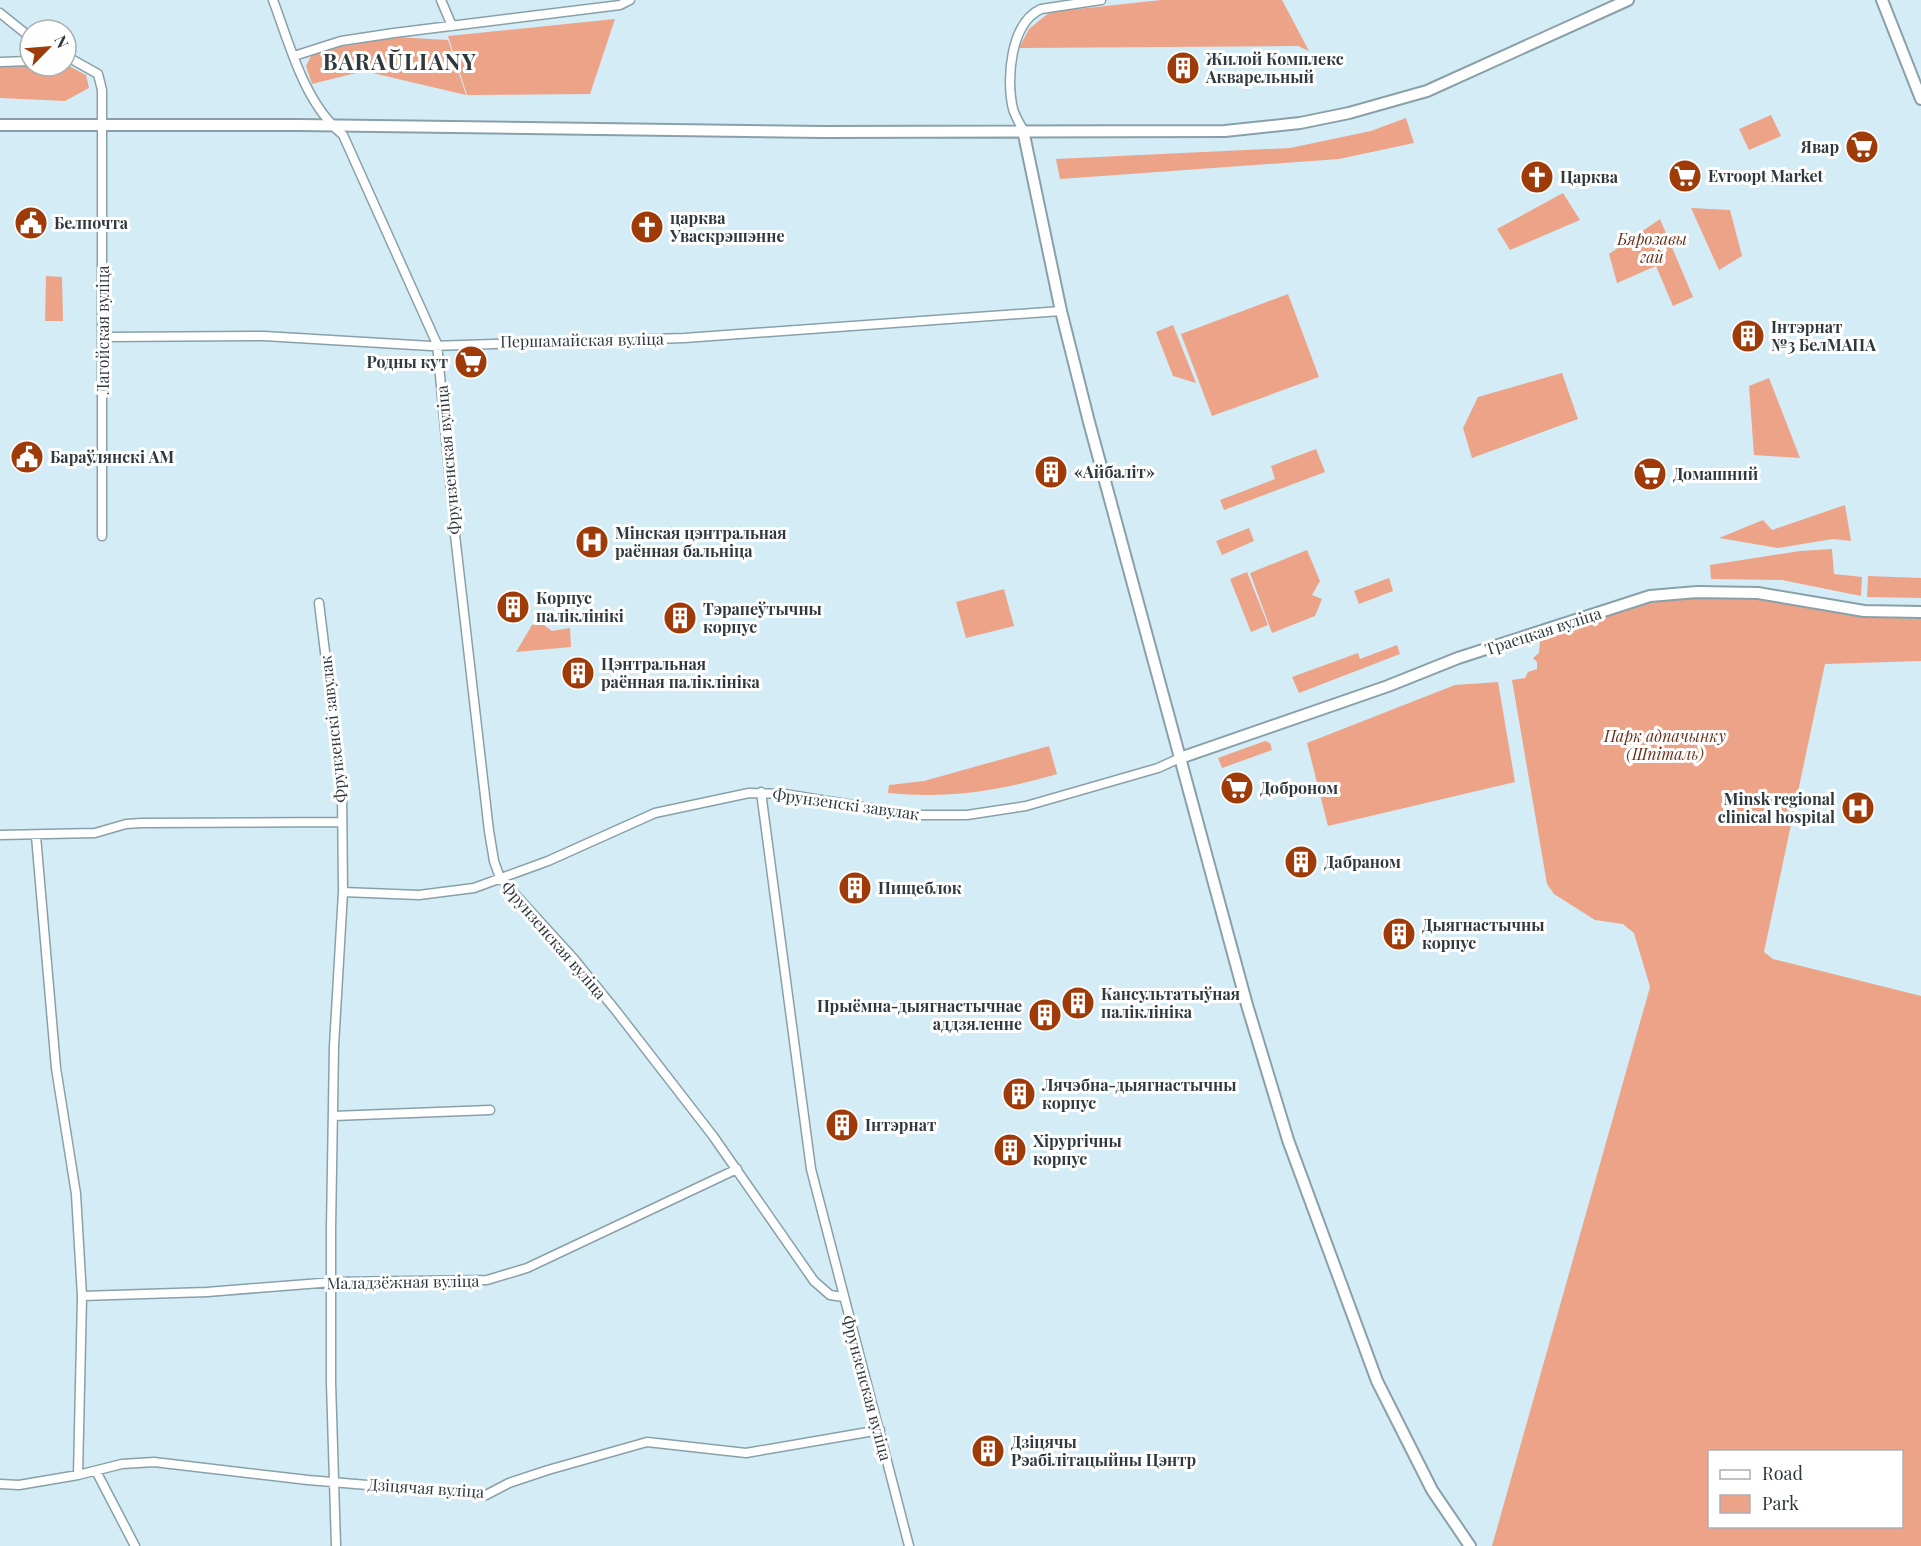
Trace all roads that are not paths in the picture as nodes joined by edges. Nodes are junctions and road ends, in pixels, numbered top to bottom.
1 (273, 0) edge
2 (441, 0) edge
3 (630, 0) edge
4 (1101, 0) edge
5 (1628, 0) edge
6 (1882, 0) edge
7 (0, 14) edge
8 (452, 26) junction
9 (18, 28) edge
10 (294, 56) junction
11 (18, 61) edge
12 (0, 62) edge
13 (78, 62) edge
14 (1921, 99) edge
15 (0, 125) edge
16 (104, 125) junction
17 (331, 125) junction
18 (1023, 130) junction
19 (1061, 311) junction
20 (103, 337) junction
21 (437, 344) junction
22 (102, 536) dead end
23 (319, 603) dead end
24 (1921, 612) edge
25 (1180, 758) junction
26 (761, 792) junction
27 (342, 822) junction
28 (0, 835) edge
29 (36, 836) junction
30 (500, 878) junction
31 (343, 892) junction
32 (490, 1110) dead end
33 (333, 1116) junction
34 (737, 1170) junction
35 (333, 1282) junction
36 (82, 1296) junction
37 (843, 1297) junction
38 (880, 1430) junction
39 (96, 1471) junction
40 (78, 1475) junction
41 (333, 1480) junction
42 (0, 1484) edge
43 (135, 1546) edge
44 (336, 1546) edge
45 (909, 1546) edge
46 (1470, 1546) edge

1 - 10 street, Фрунзенская вуліца
2 - 8 street
3 - 8 street
4 - 18 street
5 - 18 main road
6 - 14 main road
7 - 9 street
8 - 10 street
10 - 17 street, Фрунзенская вуліца
11 - 12 street
13 - 16 street, Лагойская вуліца
15 - 16 main road
16 - 17 main road
16 - 20 street, Лагойская вуліца
17 - 18 main road
17 - 21 street, Фрунзенская вуліца
18 - 19 main road
19 - 21 street, Першамайская вуліца
19 - 25 main road
20 - 21 street, Першамайская вуліца
20 - 22 street, Лагойская вуліца
21 - 30 street, Фрунзенская вуліца
23 - 27 street, Фрунзенскі завулак
24 - 25 main road, Траецкая вуліца
25 - 26 street, Фрунзенскі завулак
25 - 46 main road
26 - 30 street, Фрунзенскі завулак
26 - 37 street
27 - 29 street
27 - 31 street, Фрунзенскі завулак
28 - 29 street
29 - 36 street
30 - 31 street, Фрунзенскі завулак
30 - 34 street, Фрунзенская вуліца
31 - 33 street, Фрунзенскі завулак
32 - 33 street
33 - 35 street, Фрунзенскі завулак
34 - 35 street, Маладзёжная вуліца
34 - 37 street, Фрунзенская вуліца
35 - 36 street, Маладзёжная вуліца
35 - 41 street, Фрунзенскі завулак
36 - 40 street
37 - 38 street, Фрунзенская вуліца
38 - 41 street, Дзіцячая вуліца
38 - 45 street, Фрунзенская вуліца
39 - 40 street, Дзіцячая вуліца
39 - 41 street, Дзіцячая вуліца
39 - 43 street
40 - 42 street, Дзіцячая вуліца
41 - 44 street, Фрунзенскі завулак

